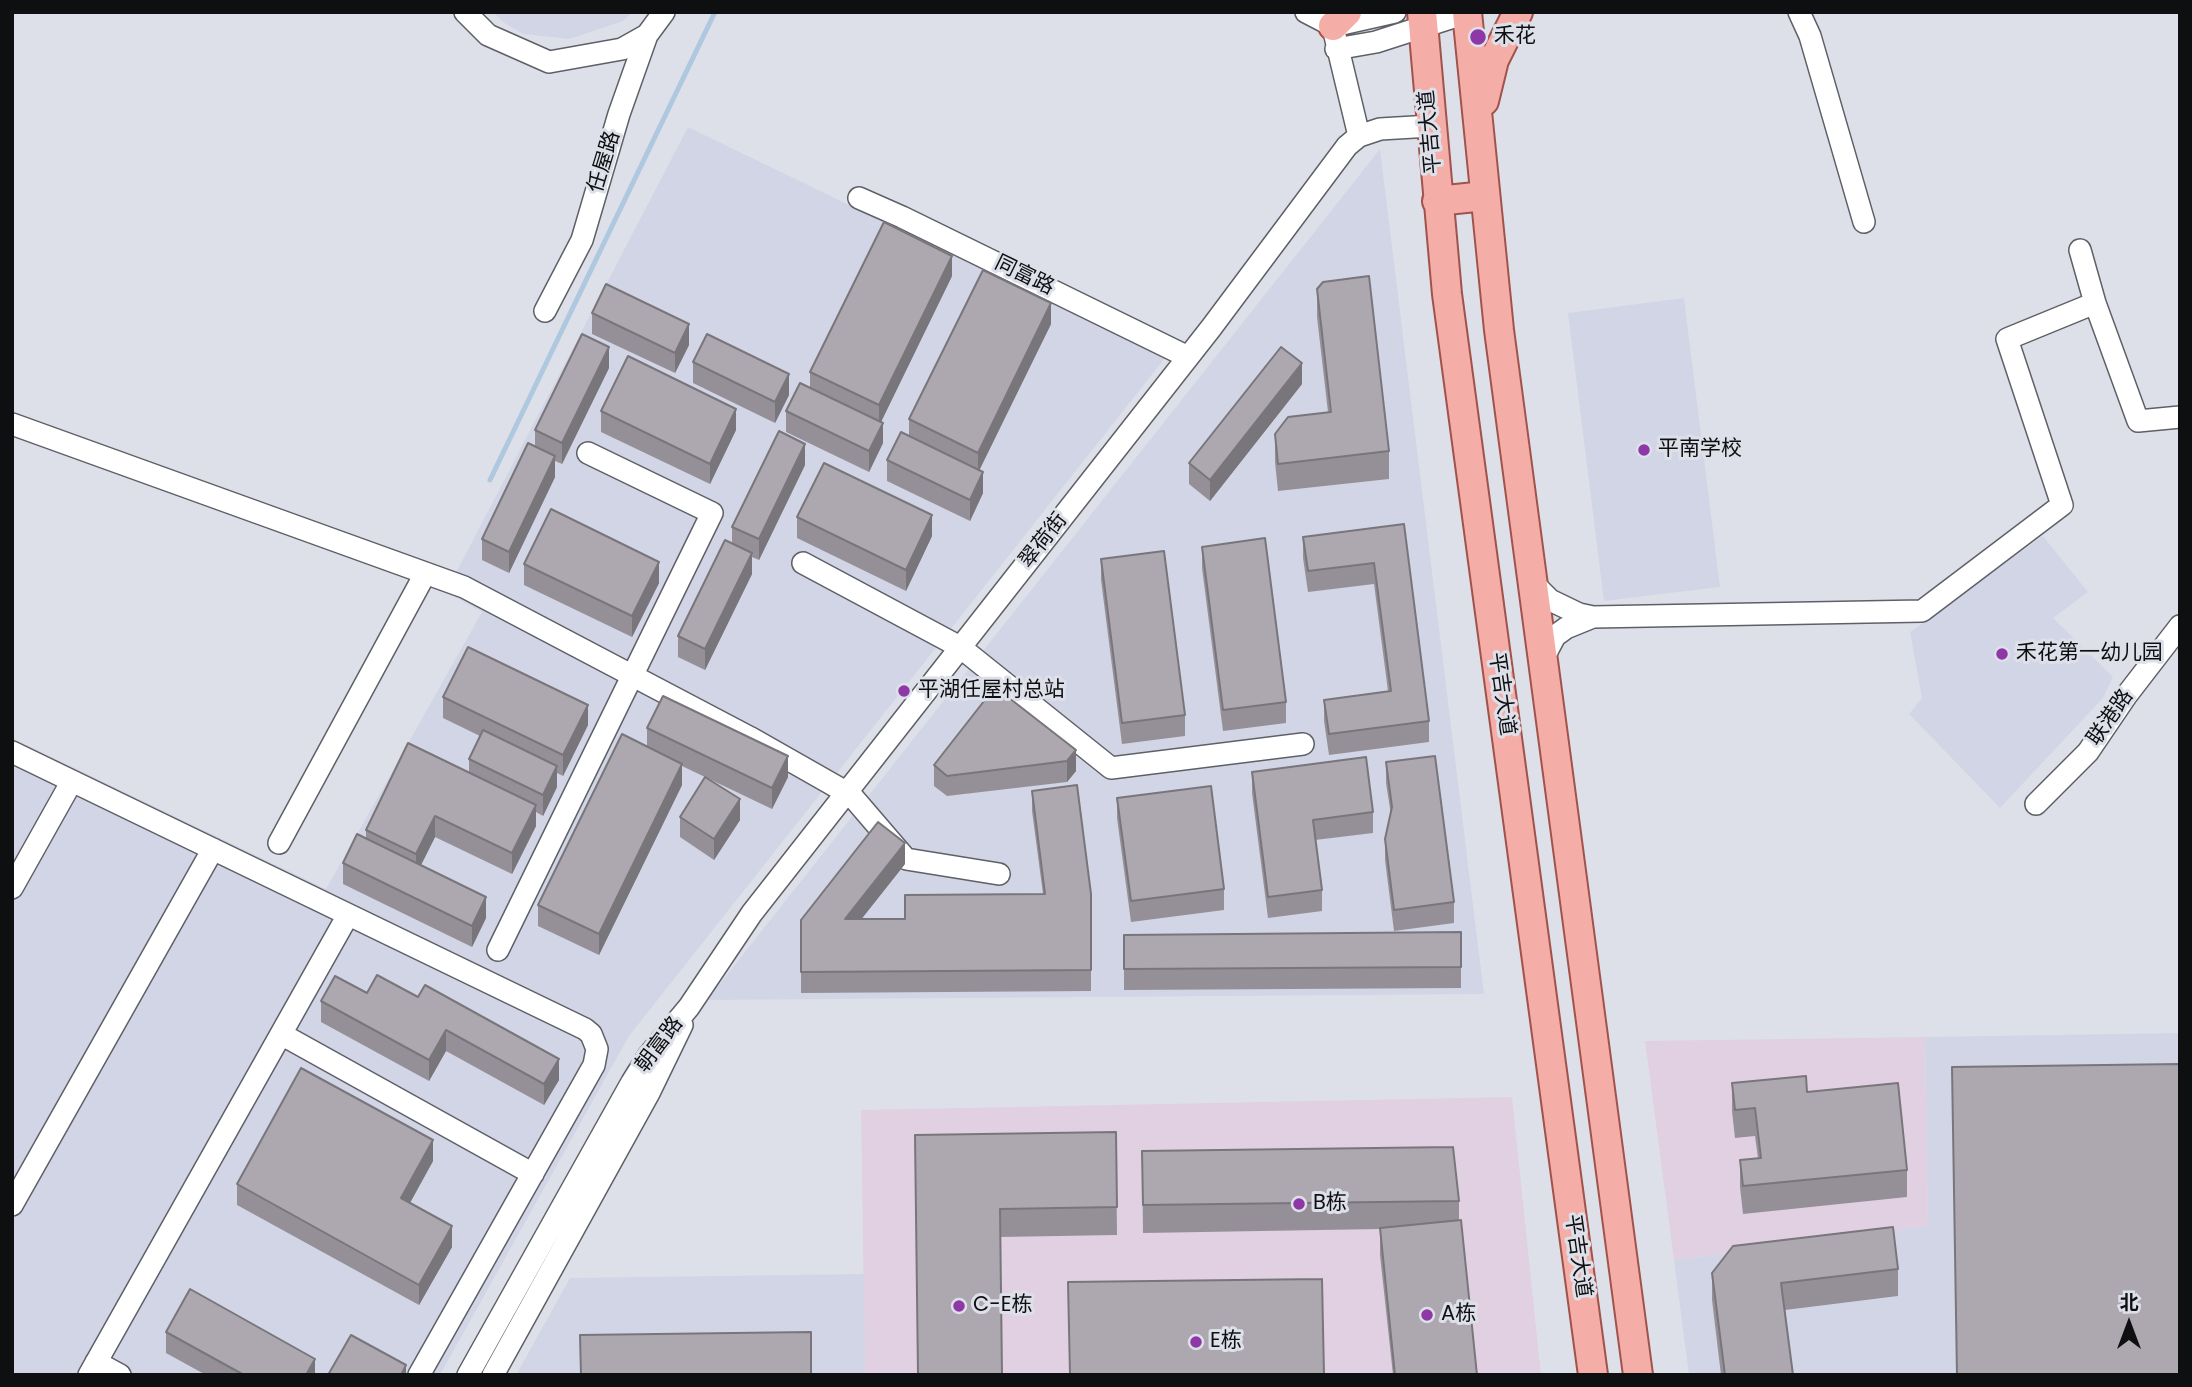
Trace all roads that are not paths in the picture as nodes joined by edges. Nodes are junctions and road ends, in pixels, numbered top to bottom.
1 (465, 12) edge
2 (664, 12) edge
3 (1306, 12) edge
4 (1395, 12) edge
5 (1468, 12) edge
6 (1518, 12) edge
7 (1799, 12) edge
8 (1422, 20) edge
9 (1339, 29) edge
10 (647, 34) junction
11 (1431, 126) junction
12 (1359, 136) junction
13 (1480, 139) junction
14 (1485, 196) junction
15 (859, 198) dead end
16 (1437, 201) junction
17 (1864, 222) dead end
18 (2080, 250) dead end
19 (2095, 303) junction
20 (545, 311) dead end
21 (1188, 357) junction
22 (2180, 417) edge
23 (12, 424) edge
24 (588, 453) dead end
25 (803, 563) dead end
26 (425, 574) junction
27 (1533, 583) junction
28 (1592, 617) junction
29 (2180, 626) edge
30 (960, 647) junction
31 (1543, 659) junction
32 (632, 675) junction
33 (1303, 744) dead end
34 (12, 752) edge
35 (72, 781) junction
36 (846, 793) junction
37 (2036, 804) dead end
38 (279, 843) dead end
39 (213, 849) junction
40 (999, 874) dead end
41 (12, 888) edge
42 (348, 915) junction
43 (498, 950) dead end
44 (689, 1007) junction
45 (281, 1034) junction
46 (533, 1174) junction
47 (12, 1205) edge
48 (93, 1368) edge
49 (120, 1375) edge
50 (419, 1375) edge
51 (468, 1375) edge
52 (493, 1375) edge
53 (1593, 1375) edge
54 (1638, 1375) edge

1 - 10 street
2 - 10 street, 任屋路
3 - 9 street
4 - 9 street
5 - 8 street
5 - 13 main road
6 - 13 main road
7 - 17 street
8 - 9 street
8 - 11 main road, 平吉大道
9 - 12 street
10 - 20 street, 任屋路
11 - 12 street
11 - 16 main road, 平吉大道
12 - 21 street, 翠荷街
13 - 14 main road
14 - 16 main road
14 - 27 main road
15 - 21 street, 同富路
16 - 53 main road, 平吉大道
18 - 19 street
19 - 22 street
19 - 28 street
21 - 30 street, 翠荷街
23 - 26 street
24 - 32 street
25 - 30 street
26 - 32 street
26 - 38 street
27 - 28 street
27 - 31 main road
28 - 31 street
29 - 37 street, 联港路
30 - 33 street
30 - 36 street, 翠荷街
31 - 54 main road
32 - 36 street
32 - 43 street
34 - 35 street
35 - 39 street
35 - 41 street
36 - 40 street
36 - 44 street, 翠荷街
39 - 42 street
39 - 47 street
42 - 45 street
42 - 46 street
44 - 51 street, 朝富路
44 - 52 street, 朝富路
45 - 46 street
45 - 48 street
46 - 50 street
48 - 49 street

